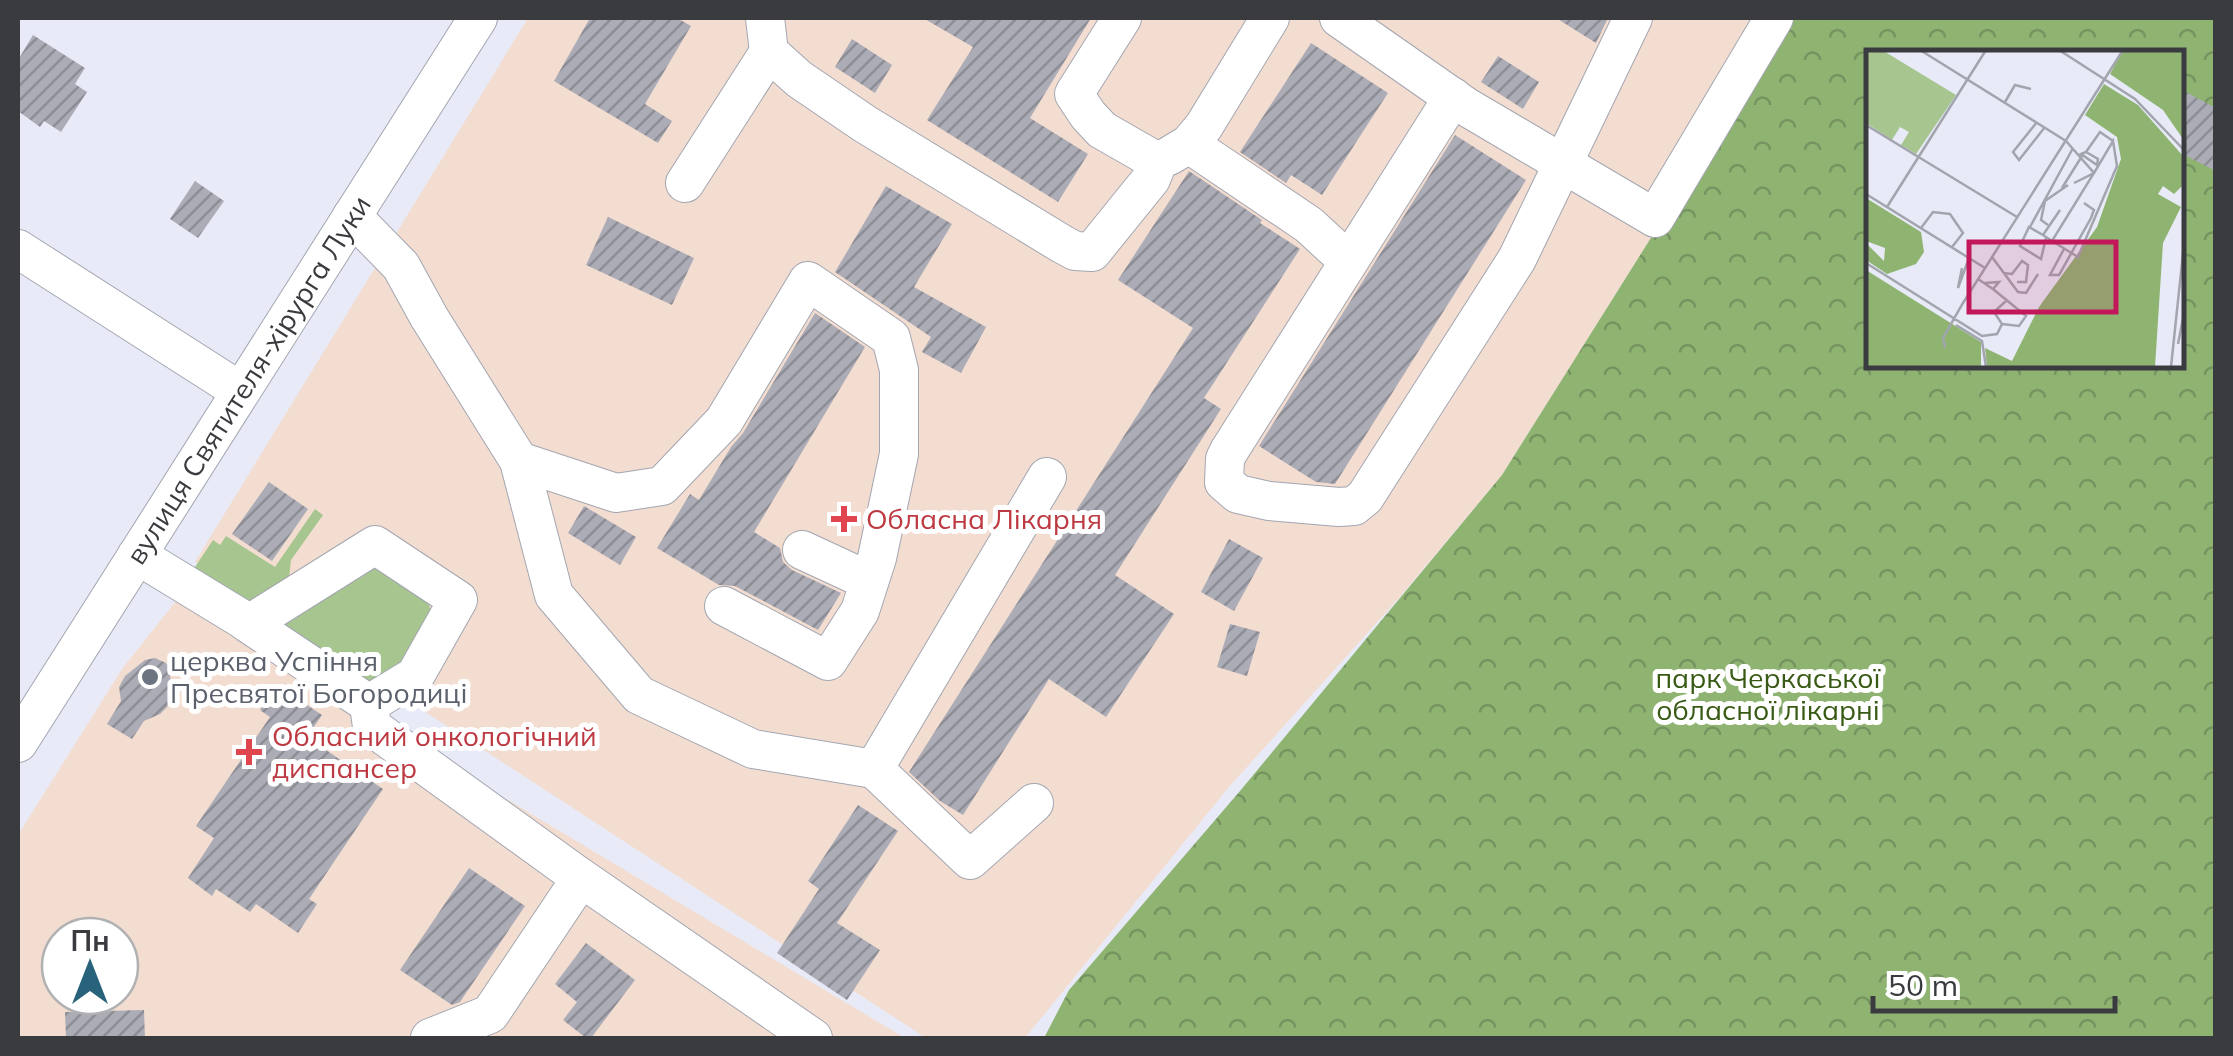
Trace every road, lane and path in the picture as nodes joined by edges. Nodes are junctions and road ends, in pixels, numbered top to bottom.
1 (478, 18) edge
2 (1122, 18) edge
3 (1270, 18) edge
4 (1339, 18) edge
5 (1633, 18) edge
6 (1774, 18) edge
7 (767, 35) edge
8 (1452, 97) junction
9 (1173, 153) junction
10 (1563, 164) junction
11 (686, 184) dead end
12 (352, 216) junction
13 (18, 249) edge
14 (1348, 262) junction
15 (240, 392) junction
16 (519, 461) junction
17 (1047, 477) dead end
18 (802, 550) dead end
19 (137, 555) junction
20 (869, 581) junction
21 (724, 606) dead end
22 (248, 624) junction
23 (369, 704) junction
24 (18, 743) edge
25 (874, 769) junction
26 (1034, 803) dead end
27 (581, 878) junction
28 (430, 1038) edge
29 (812, 1038) edge

1 - 12 street, вулиця Святителя-хірурга Луки
2 - 9 street
3 - 9 street
4 - 8 street
5 - 10 street
6 - 10 street
7 - 9 street
7 - 11 street
8 - 10 street
8 - 14 street
9 - 14 street
10 - 14 street
12 - 15 street, вулиця Святителя-хірурга Луки
12 - 16 street
13 - 15 street
15 - 19 street, вулиця Святителя-хірурга Луки
16 - 20 street
16 - 25 street
17 - 25 street
18 - 20 street
19 - 22 street
19 - 24 street, вулиця Святителя-хірурга Луки
20 - 21 street
22 - 23 street
22 - 23 street
23 - 27 street
25 - 26 street
27 - 28 street
27 - 29 street

